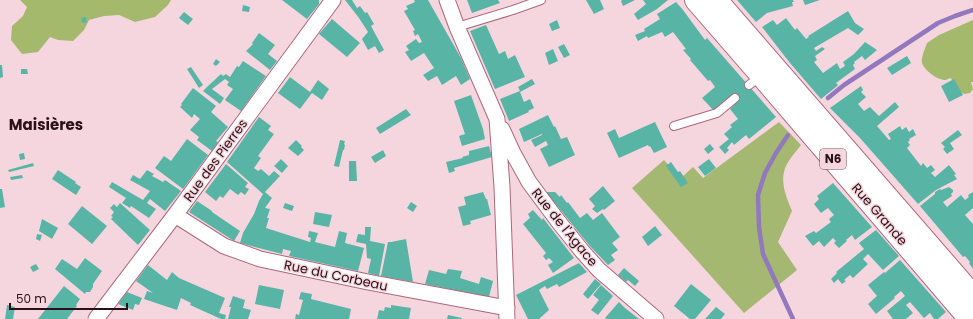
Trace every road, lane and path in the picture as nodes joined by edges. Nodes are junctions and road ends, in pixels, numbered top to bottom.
1 (333, 0) edge
2 (446, 0) edge
3 (541, 0) edge
4 (696, 0) edge
5 (716, 0) edge
6 (457, 26) junction
7 (735, 98) dead end
8 (497, 118) junction
9 (674, 126) dead end
10 (175, 215) junction
11 (973, 296) edge
12 (507, 313) edge
13 (96, 319) edge
14 (656, 319) edge
15 (970, 319) edge

1 - 10 street, Rue des Pierres
2 - 6 street, Rue de l'Agace
3 - 6 lane
4 - 15 main road, Rue Grande / N6
5 - 11 main road, Rue Grande / N6
6 - 8 street, Rue de l'Agace
7 - 9 lane
8 - 12 street, Rue de l'Agace
8 - 14 street, Rue de l'Agace
10 - 12 street, Rue du Corbeau
10 - 13 street, Rue des Pierres

